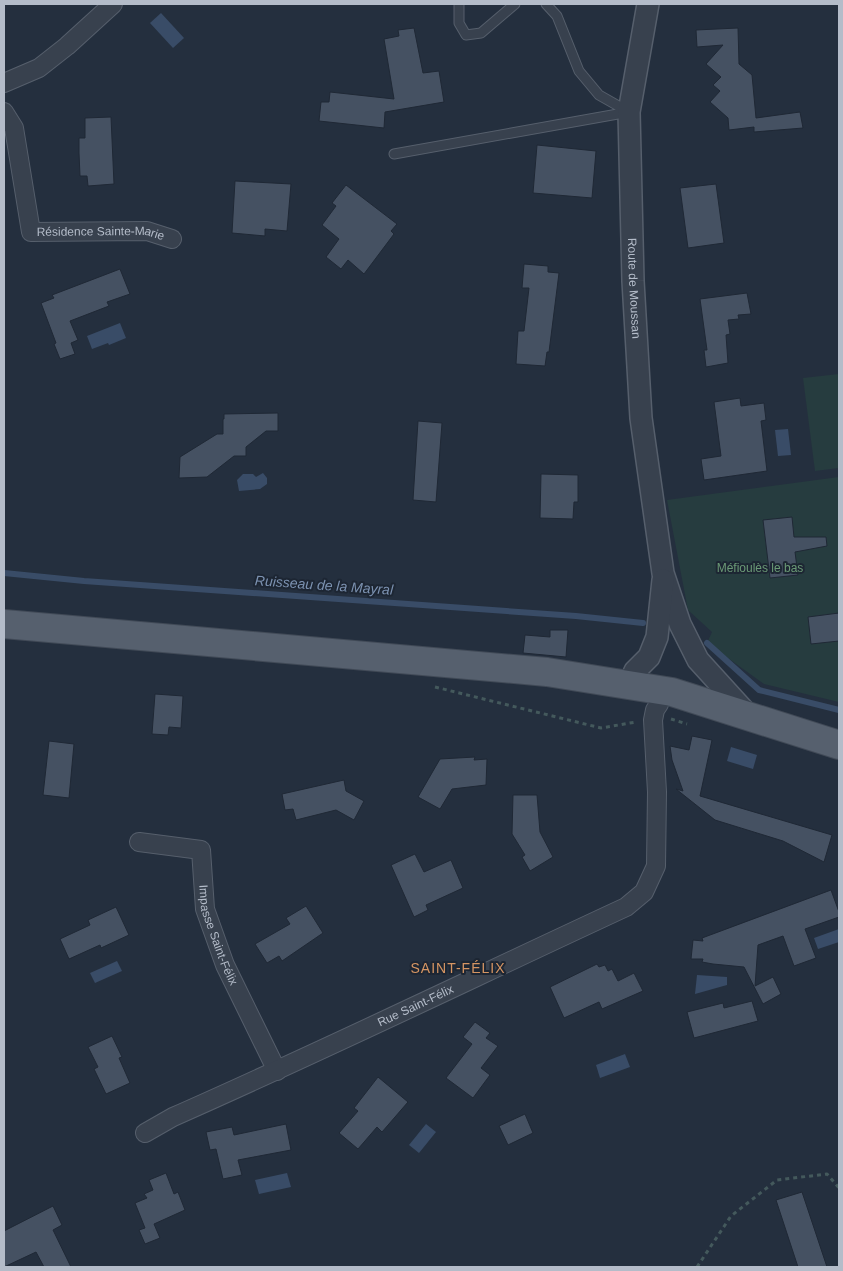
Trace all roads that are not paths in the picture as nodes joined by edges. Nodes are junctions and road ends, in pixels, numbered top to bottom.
1 (113, 4) edge
2 (459, 4) edge
3 (515, 4) edge
4 (546, 4) edge
5 (648, 4) edge
6 (4, 83) edge
7 (4, 112) edge
8 (630, 112) junction
9 (394, 154) dead end
10 (172, 240) dead end
11 (663, 573) junction
12 (4, 624) edge
13 (414, 660) junction
14 (628, 684) junction
15 (656, 712) junction
16 (748, 715) junction
17 (839, 747) edge
18 (139, 842) dead end
19 (277, 1071) junction
20 (145, 1133) dead end

1 - 6 street
2 - 3 lane
4 - 8 lane
5 - 8 street, Route de Moussan
7 - 10 street, Résidence Sainte-Marie
8 - 9 lane
8 - 11 street, Route de Moussan
11 - 14 street
11 - 16 street
12 - 13 main road
13 - 14 main road
13 - 15 main road
14 - 16 main road
15 - 17 main road
15 - 19 street, Rue Saint-Félix
16 - 17 main road
18 - 19 street, Impasse Saint-Félix
19 - 20 street, Rue Saint-Félix

